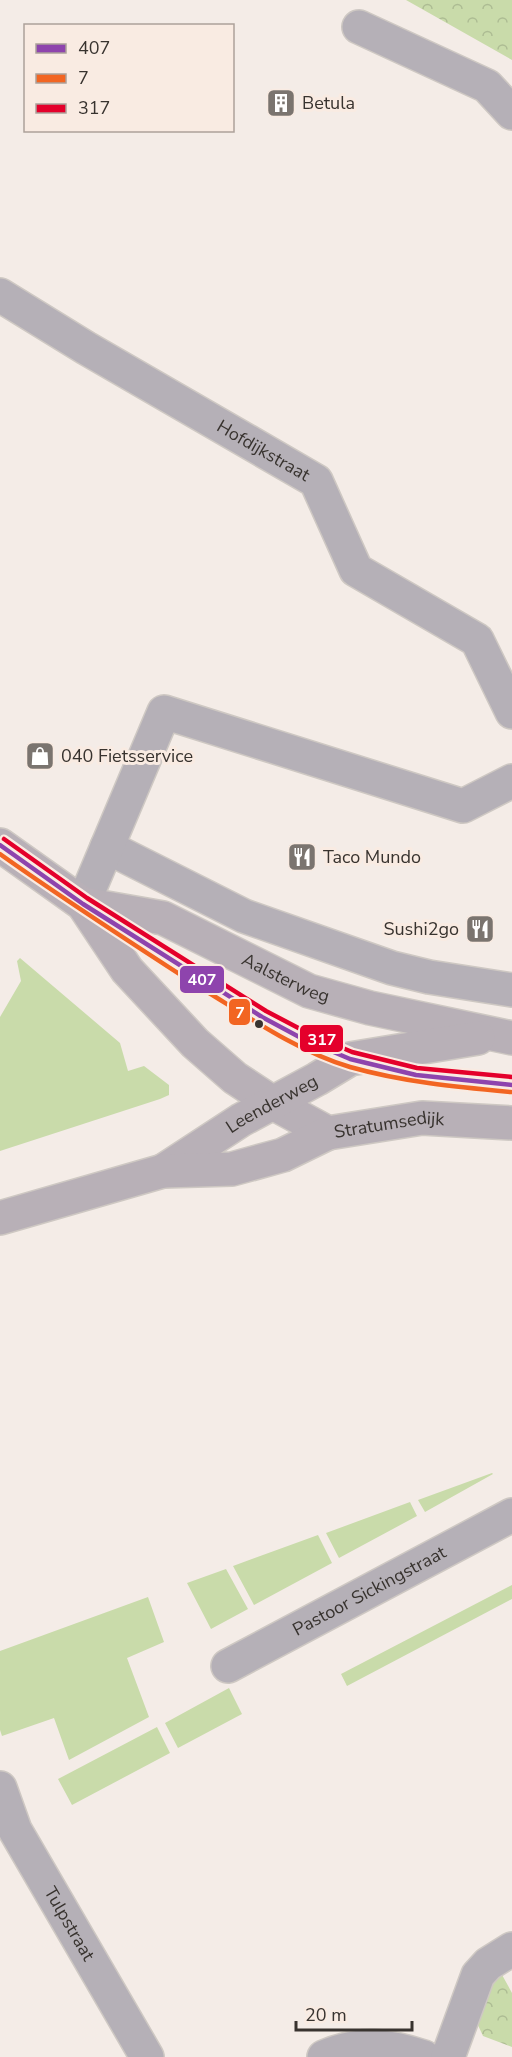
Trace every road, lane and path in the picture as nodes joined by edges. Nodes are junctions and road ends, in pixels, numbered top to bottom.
1 (359, 27) dead end
2 (512, 113) edge
3 (0, 295) edge
4 (512, 712) edge
5 (512, 781) edge
6 (0, 845) edge
7 (107, 847) junction
8 (83, 904) junction
9 (512, 990) edge
10 (503, 1037) edge
11 (273, 1103) junction
12 (512, 1123) edge
13 (328, 1133) junction
14 (163, 1171) junction
15 (0, 1218) edge
16 (512, 1515) edge
17 (228, 1666) dead end
18 (0, 1788) edge
19 (512, 1949) edge
20 (147, 2057) edge
21 (324, 2057) edge
22 (424, 2057) edge
23 (448, 2057) edge

1 - 2 street
3 - 4 street, Hofdijkstraat
5 - 7 street
6 - 8 main road, Aalsterweg
7 - 8 street
7 - 9 street
8 - 10 main road, Aalsterweg
8 - 11 main road, Aalsterweg
10 - 11 main road, Leenderweg
11 - 13 main road, Stratumsedijk
11 - 14 main road, Leenderweg
12 - 13 main road, Stratumsedijk
13 - 14 main road, Leenderweg
14 - 15 main road, Leenderweg
16 - 17 street, Pastoor Sickingstraat
18 - 20 street, Tulpstraat
19 - 23 street
21 - 22 street

